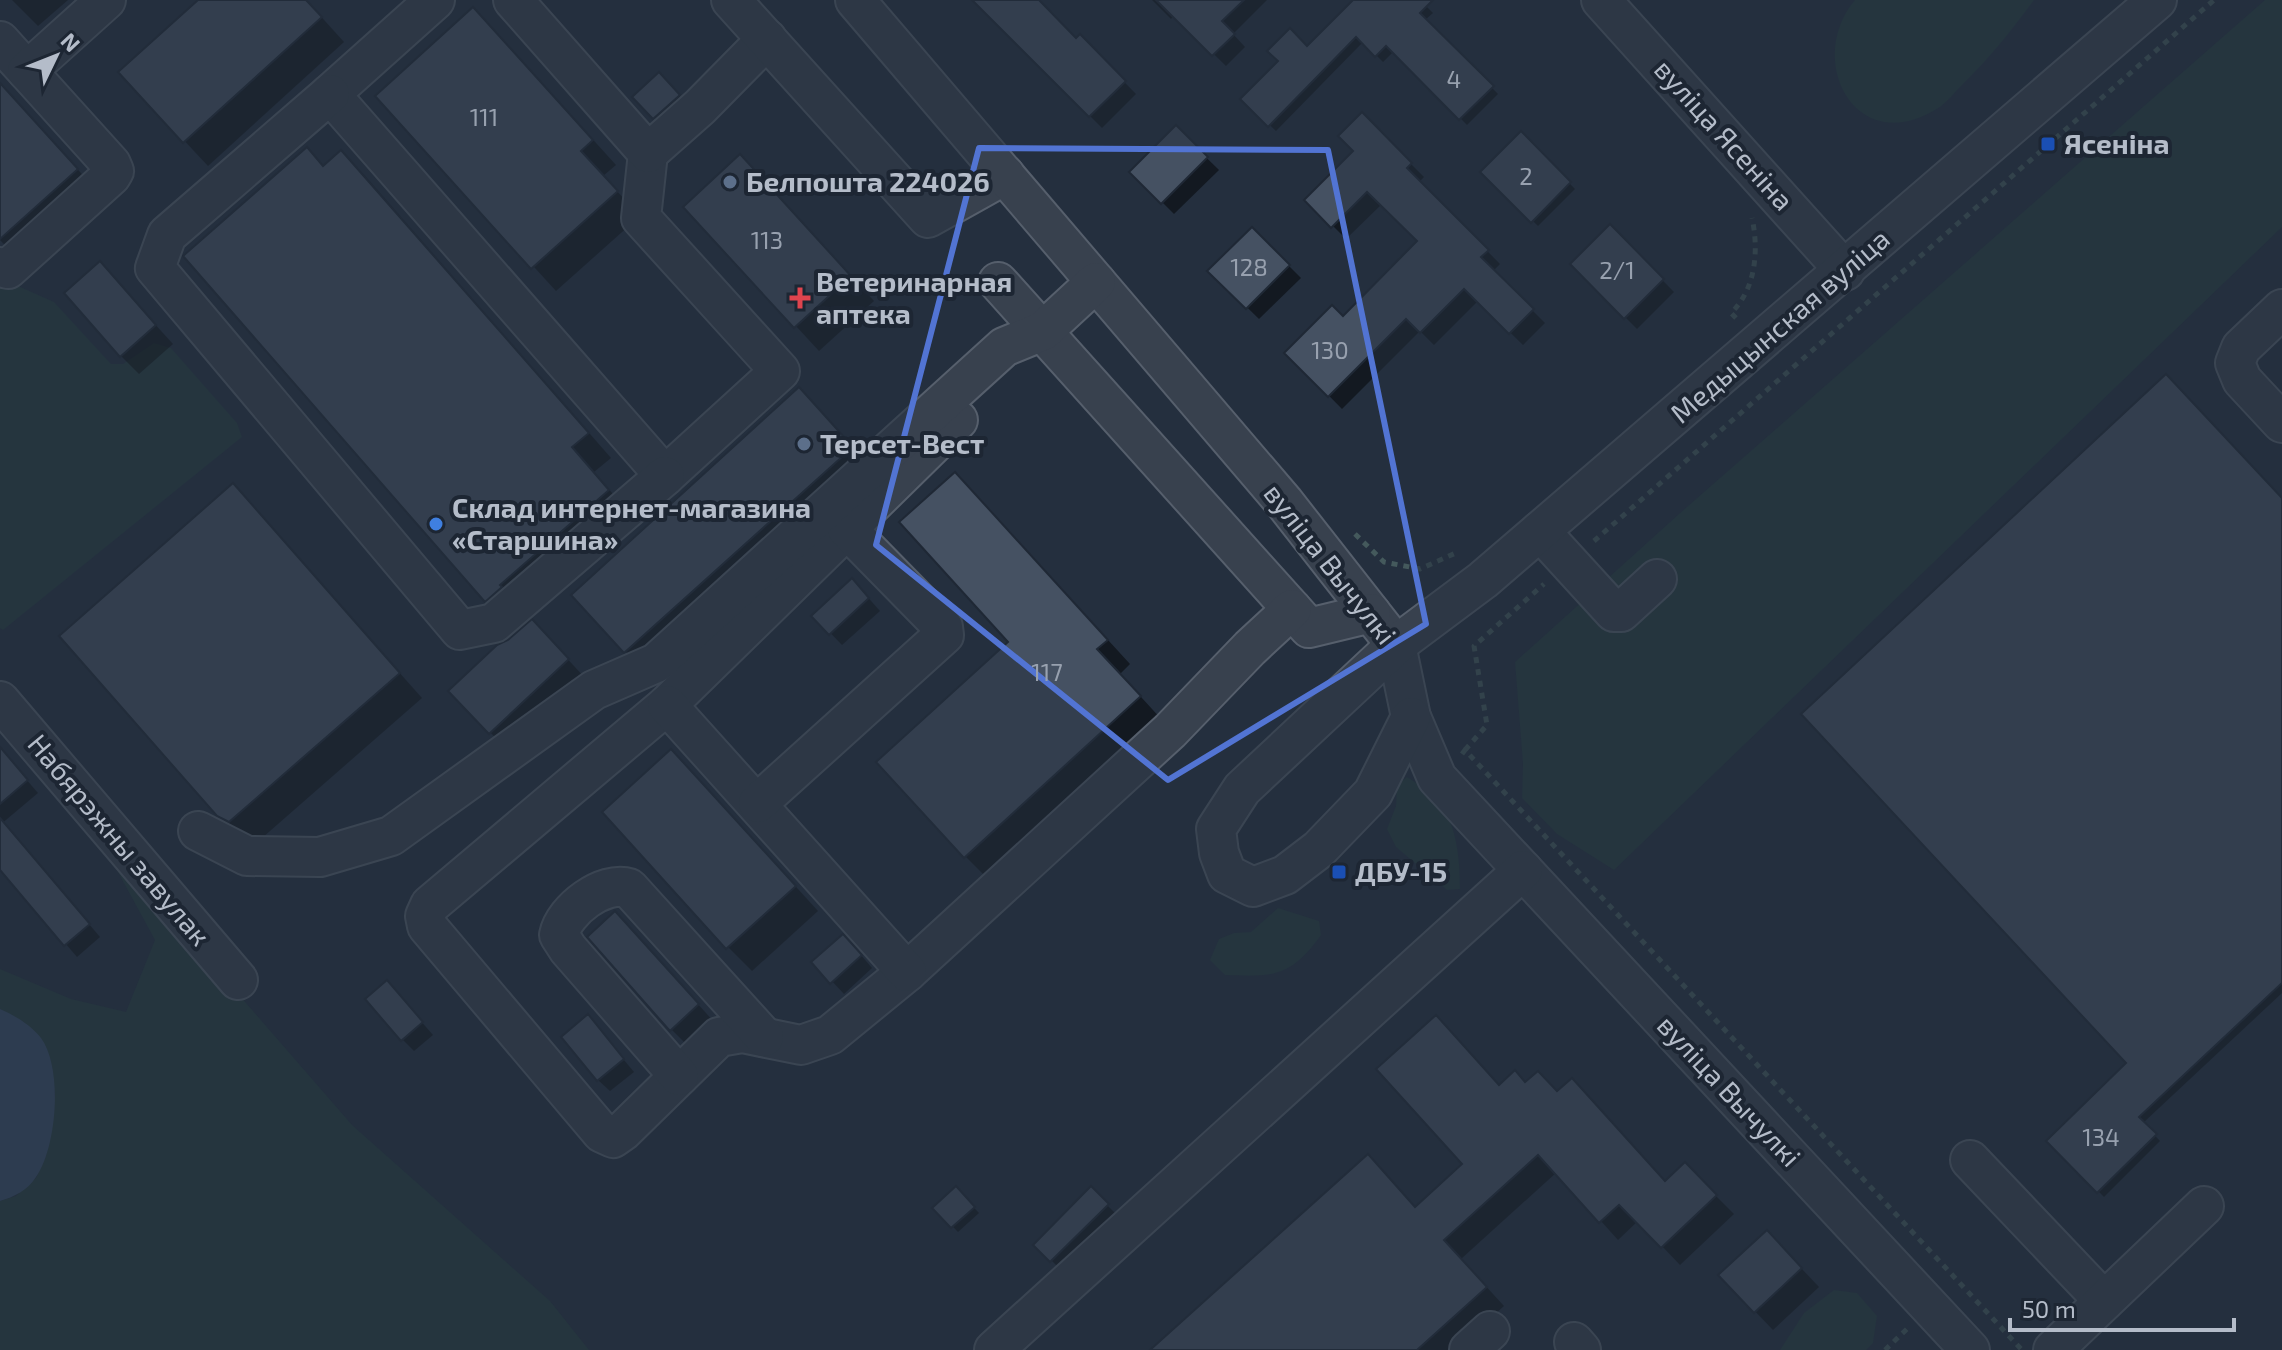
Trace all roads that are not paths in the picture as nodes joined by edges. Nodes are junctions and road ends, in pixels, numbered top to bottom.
1 (106, 0) edge
2 (435, 0) edge
3 (513, 0) edge
4 (731, 0) edge
5 (855, 0) edge
6 (1601, 0) edge
7 (2157, 0) edge
8 (767, 39) junction
9 (0, 41) edge
10 (27, 71) junction
11 (330, 94) junction
12 (648, 153) junction
13 (1005, 175) junction
14 (0, 267) edge
15 (1845, 271) junction
16 (998, 282) dead end
17 (1096, 282) junction
18 (2282, 309) edge
19 (1043, 331) junction
20 (2282, 423) edge
21 (665, 476) junction
22 (847, 529) junction
23 (1540, 531) junction
24 (1657, 579) dead end
25 (1292, 609) junction
26 (1371, 613) junction
27 (1396, 645) junction
28 (0, 701) edge
29 (667, 705) junction
30 (1411, 717) junction
31 (758, 803) junction
32 (198, 831) dead end
33 (1523, 870) junction
34 (907, 972) junction
35 (238, 980) dead end
36 (764, 1037) junction
37 (679, 1076) junction
38 (1970, 1160) dead end
39 (2204, 1206) dead end
40 (2104, 1301) junction
41 (994, 1350) edge
42 (1970, 1350) edge
43 (2053, 1350) edge

1 - 10 street
2 - 11 street
3 - 12 street
4 - 8 street
5 - 13 street, вуліца Вычулкі
6 - 15 street, вуліца Ясеніна
7 - 15 street, Медыцынская вуліца
8 - 12 street
8 - 13 street
9 - 10 street
10 - 14 street
11 - 21 street
11 - 21 street
12 - 21 street
13 - 17 street, вуліца Вычулкі
15 - 23 street, Медыцынская вуліца
16 - 19 street
17 - 19 street
17 - 26 street, вуліца Вычулкі
18 - 20 street
19 - 22 street
19 - 25 street
19 - 32 street
22 - 29 street
22 - 31 street
23 - 24 street
23 - 27 street, Медыцынская вуліца
25 - 26 street
25 - 34 street
26 - 27 street, вуліца Вычулкі
27 - 30 street, вуліца Вычулкі
27 - 30 street, Медыцынская вуліца
28 - 35 street, Набярэжны завулак
29 - 31 street
29 - 37 street
30 - 33 street, вуліца Вычулкі
31 - 34 street
33 - 41 street
33 - 42 street, вуліца Вычулкі
34 - 36 street
36 - 37 street
36 - 37 street
38 - 40 street
39 - 40 street
40 - 43 street

